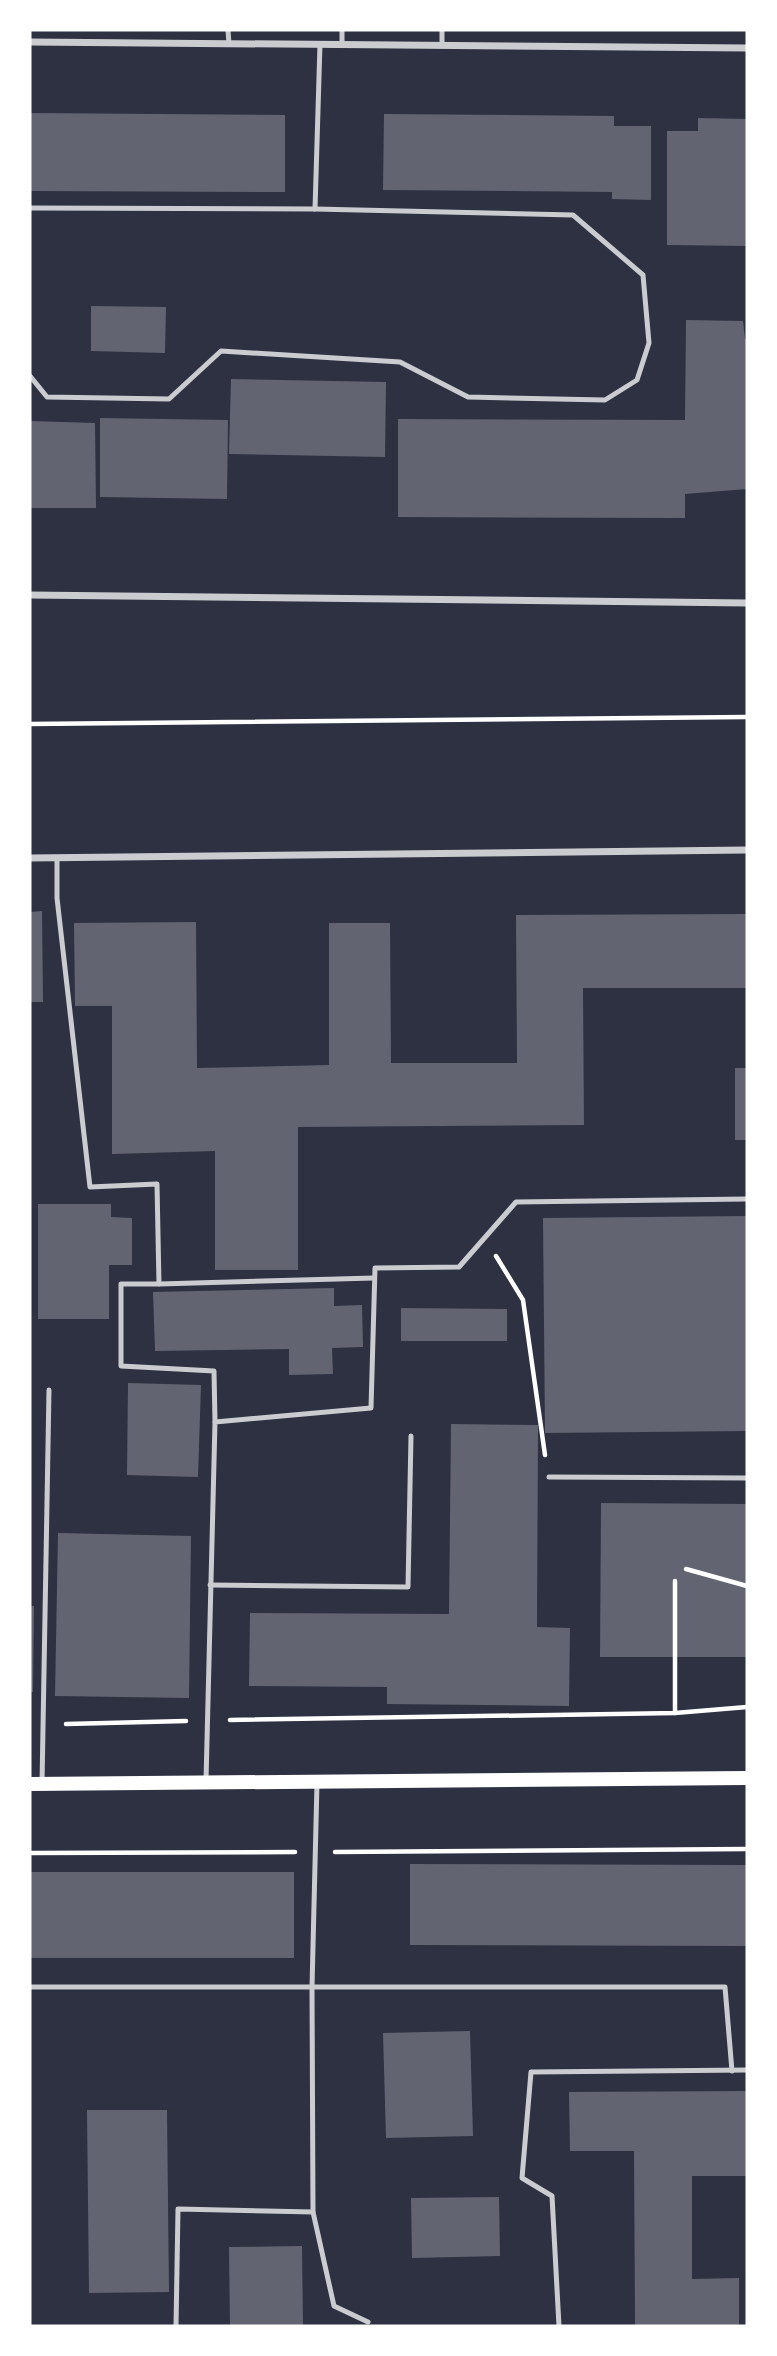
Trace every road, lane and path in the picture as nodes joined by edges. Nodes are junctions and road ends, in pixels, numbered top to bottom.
1 (228, 30) edge
2 (342, 30) edge
3 (442, 30) edge
4 (30, 42) edge
5 (229, 44) junction
6 (320, 44) junction
7 (342, 45) junction
8 (442, 46) junction
9 (747, 48) edge
10 (30, 208) edge
11 (314, 209) junction
12 (30, 376) edge
13 (30, 595) edge
14 (747, 603) edge
15 (747, 716) edge
16 (30, 724) edge
17 (747, 850) edge
18 (30, 858) edge
19 (57, 858) junction
20 (747, 1199) edge
21 (484, 1238) junction
22 (374, 1278) junction
23 (159, 1284) junction
24 (48, 1390) dead end
25 (215, 1422) junction
26 (411, 1436) dead end
27 (548, 1477) joint
28 (747, 1478) edge
29 (685, 1569) dead end
30 (675, 1581) dead end
31 (210, 1585) junction
32 (747, 1586) edge
33 (747, 1707) edge
34 (675, 1713) junction
35 (207, 1721) junction
36 (42, 1724) junction
37 (747, 1778) edge
38 (206, 1783) junction
39 (317, 1783) junction
40 (36, 1784) edge
41 (747, 1849) edge
42 (316, 1852) junction
43 (30, 1853) edge
44 (30, 1987) edge
45 (312, 1987) junction
46 (747, 2070) edge
47 (732, 2071) junction
48 (313, 2212) junction
49 (368, 2322) dead end
50 (176, 2326) edge
51 (559, 2326) edge

1 - 5 lane
2 - 7 lane
3 - 8 lane
4 - 5 street
5 - 6 street
6 - 7 street
6 - 11 lane
7 - 8 street
8 - 9 street
10 - 11 lane
11 - 12 lane
13 - 14 street
15 - 16 path
17 - 19 street
18 - 19 street
19 - 23 lane
20 - 21 lane
21 - 22 lane
21 - 27 path
22 - 23 lane
22 - 25 lane
23 - 25 lane
24 - 36 lane
25 - 31 lane
26 - 31 lane
27 - 28 lane
29 - 32 path
30 - 34 path
31 - 35 lane
33 - 34 path
34 - 35 path
35 - 36 path
35 - 38 lane
36 - 40 lane
37 - 39 main road
38 - 39 main road
38 - 40 main road
39 - 42 lane
41 - 42 path
42 - 43 path
42 - 45 lane
44 - 45 lane
45 - 47 lane
45 - 48 lane
46 - 47 lane
47 - 51 lane
48 - 49 lane
48 - 50 lane

